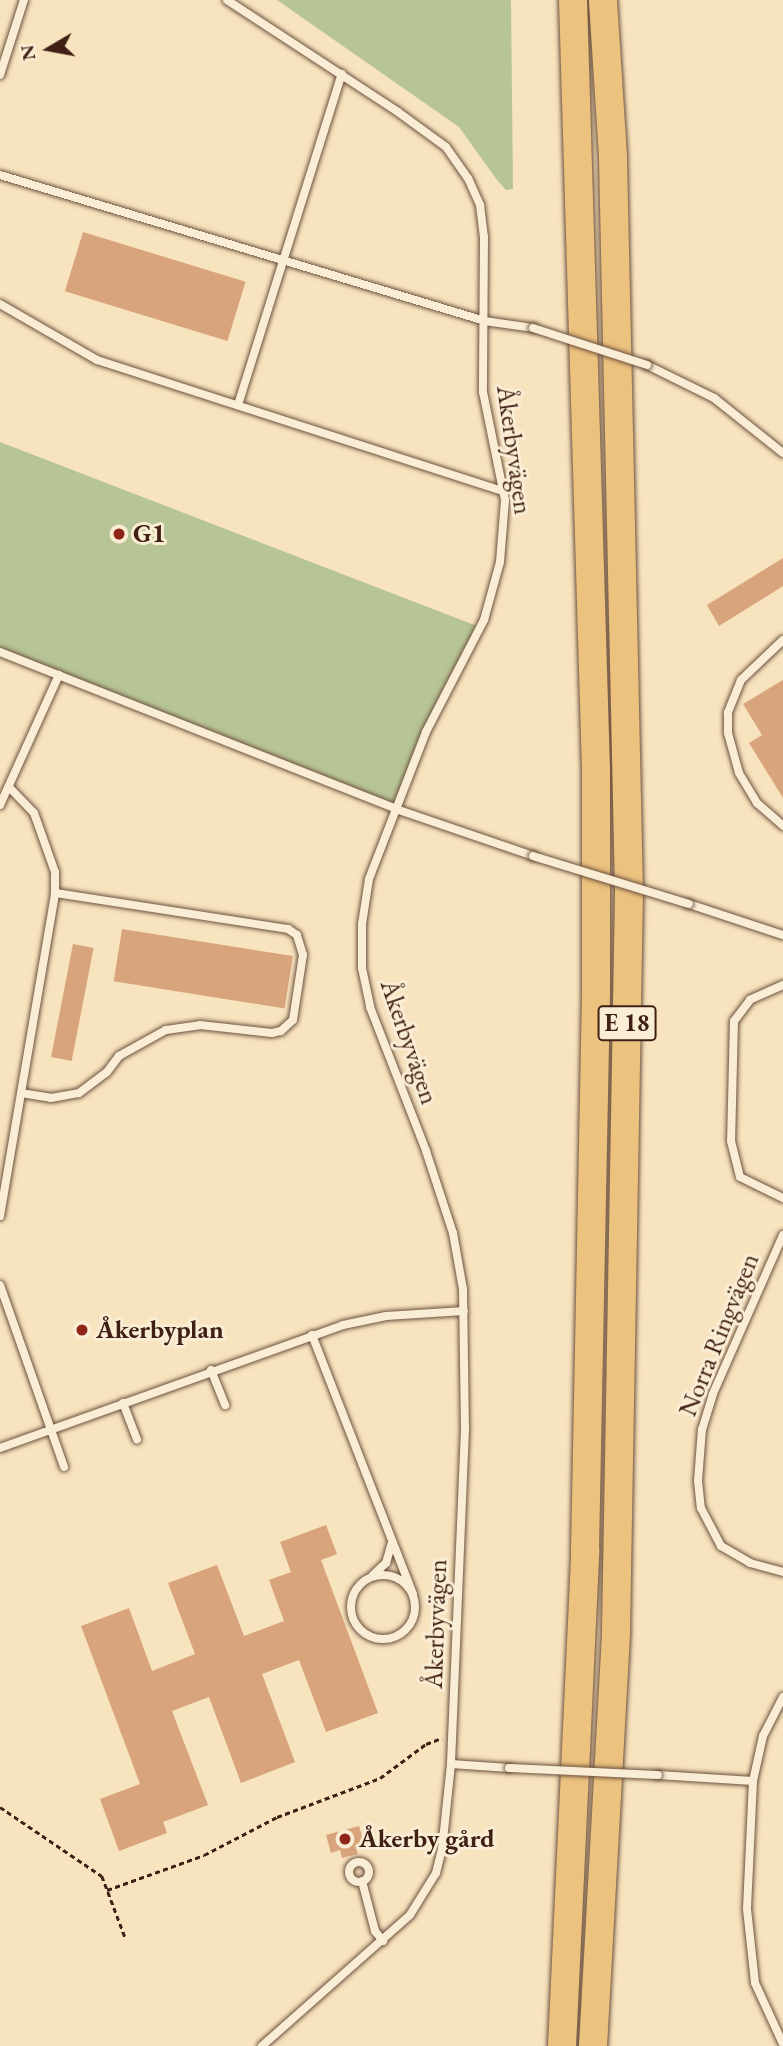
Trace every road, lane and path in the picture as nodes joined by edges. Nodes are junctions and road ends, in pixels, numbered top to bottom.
1 (24, 0) edge
2 (227, 0) edge
3 (573, 0) edge
4 (603, 0) edge
5 (342, 74) junction
6 (0, 75) edge
7 (0, 175) edge
8 (284, 260) junction
9 (0, 304) edge
10 (485, 321) junction
11 (239, 405) junction
12 (783, 453) edge
13 (503, 491) junction
14 (783, 640) edge
15 (0, 652) edge
16 (59, 675) junction
17 (10, 788) junction
18 (0, 804) edge
19 (396, 809) junction
20 (783, 826) edge
21 (55, 893) junction
22 (783, 935) edge
23 (783, 985) edge
24 (21, 1093) junction
25 (783, 1198) edge
26 (0, 1216) edge
27 (783, 1235) edge
28 (0, 1286) edge
29 (464, 1311) junction
30 (312, 1335) junction
31 (211, 1370) junction
32 (123, 1402) junction
33 (225, 1405) dead end
34 (50, 1429) junction
35 (137, 1439) dead end
36 (0, 1448) edge
37 (64, 1467) dead end
38 (392, 1542) junction
39 (783, 1572) edge
40 (370, 1576) junction
41 (413, 1594) junction
42 (783, 1697) edge
43 (452, 1737) junction
44 (452, 1764) junction
45 (753, 1781) junction
46 (0, 1807) edge
47 (362, 1881) dead end
48 (107, 1890) junction
49 (125, 1937) dead end
50 (383, 1941) junction
51 (783, 2045) edge
52 (262, 2046) edge
53 (562, 2046) edge
54 (593, 2046) edge

1 - 6 lane
2 - 5 lane, Åkerbyvägen
3 - 53 highway, E 18
4 - 54 highway, E 18
5 - 8 lane
5 - 10 lane, Åkerbyvägen
7 - 8 lane
8 - 10 lane
8 - 11 lane
9 - 11 lane
10 - 12 lane, bridge
10 - 13 lane, Åkerbyvägen
11 - 13 lane
13 - 19 lane, Åkerbyvägen
14 - 20 lane
15 - 16 lane
16 - 17 lane
16 - 19 lane
17 - 18 lane
17 - 21 lane
19 - 22 lane, bridge
19 - 29 lane, Åkerbyvägen
21 - 24 lane
21 - 24 lane
23 - 25 lane
24 - 26 lane
27 - 39 lane, Norra Ringvägen
28 - 34 lane
29 - 30 lane
29 - 43 lane, Åkerbyvägen
30 - 31 lane
30 - 38 lane
31 - 32 lane
31 - 33 lane
32 - 34 lane
32 - 35 lane
34 - 36 lane
34 - 37 lane
38 - 40 lane
38 - 41 lane
40 - 41 lane
40 - 41 lane
42 - 45 lane
43 - 44 lane, Åkerbyvägen
43 - 48 path
44 - 45 lane, bridge
44 - 50 lane, Åkerbyvägen
45 - 51 lane
46 - 48 path
47 - 50 lane
48 - 49 path
50 - 52 lane, Åkerbyvägen

